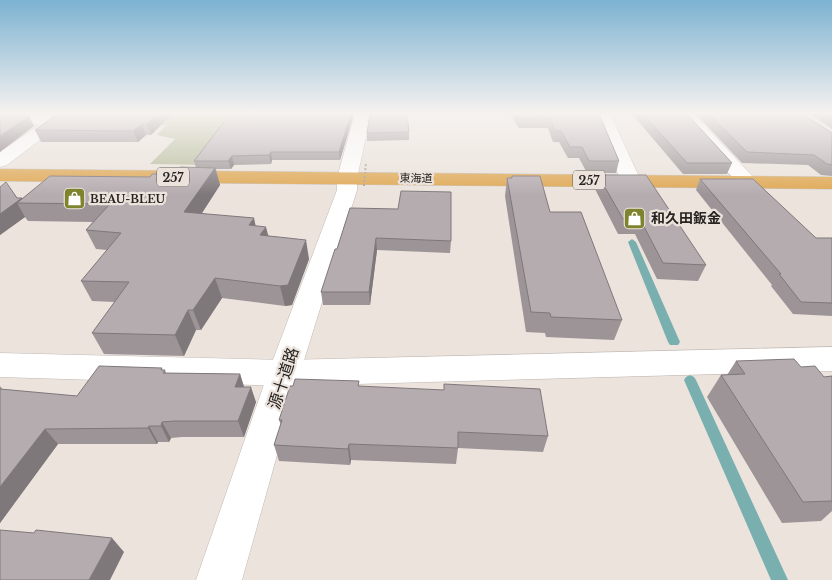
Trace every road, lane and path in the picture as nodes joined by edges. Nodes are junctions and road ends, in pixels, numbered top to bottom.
1 (28, 141) edge
2 (361, 141) edge
3 (614, 141) edge
4 (710, 141) edge
5 (0, 161) edge
6 (0, 175) edge
7 (359, 175) junction
8 (631, 181) junction
9 (747, 182) junction
10 (832, 183) edge
11 (832, 359) edge
12 (0, 365) edge
13 (284, 372) junction
14 (219, 580) edge

1 - 5 street
2 - 7 street, 源十道路
3 - 8 street
4 - 9 street
6 - 7 highway, 東海道 / 257
7 - 8 highway, 東海道 / 257
7 - 13 street, 源十道路
8 - 9 highway, 東海道 / 257
9 - 10 highway, 東海道 / 257
11 - 13 street
12 - 13 street
13 - 14 street, 源十道路

